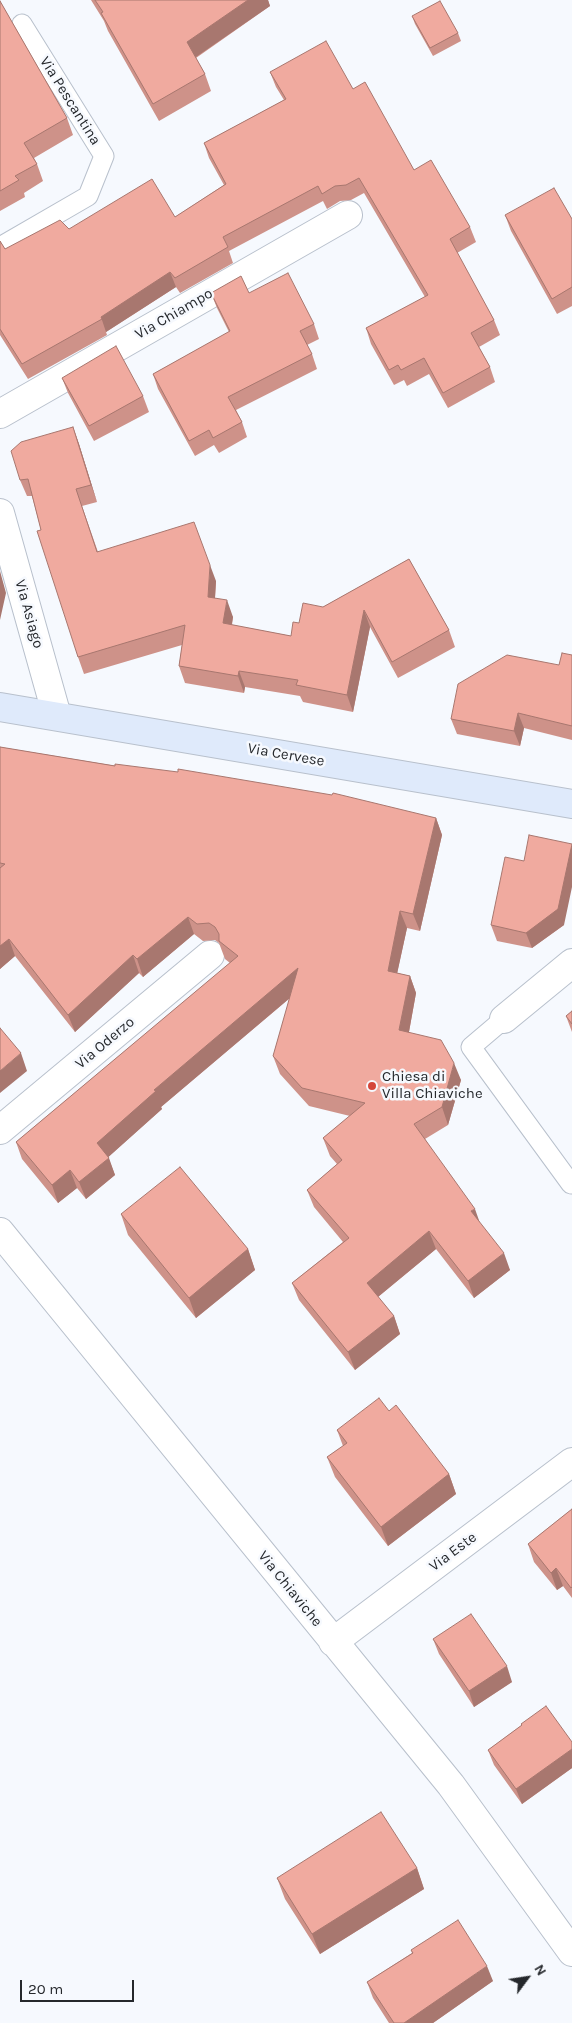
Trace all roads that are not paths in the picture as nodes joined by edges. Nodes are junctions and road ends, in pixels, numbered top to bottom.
1 (22, 24) dead end
2 (348, 215) dead end
3 (0, 247) edge
4 (0, 414) edge
5 (0, 513) edge
6 (0, 707) edge
7 (57, 716) junction
8 (572, 804) edge
9 (210, 956) dead end
10 (572, 964) edge
11 (504, 1019) joint
12 (0, 1130) edge
13 (571, 1184) dead end
14 (0, 1232) edge
15 (572, 1462) edge
16 (333, 1642) junction
17 (572, 1952) edge

1 - 3 lane, Via Pescantina
2 - 4 street, Via Chiampo
5 - 7 street, Via Asiago
6 - 7 main road, Via Cervese
7 - 8 main road, Via Cervese
9 - 12 street, Via Oderzo
10 - 11 street
11 - 13 lane
14 - 16 street, Via Chiaviche
15 - 16 street, Via Este
16 - 17 street, Via Chiaviche

